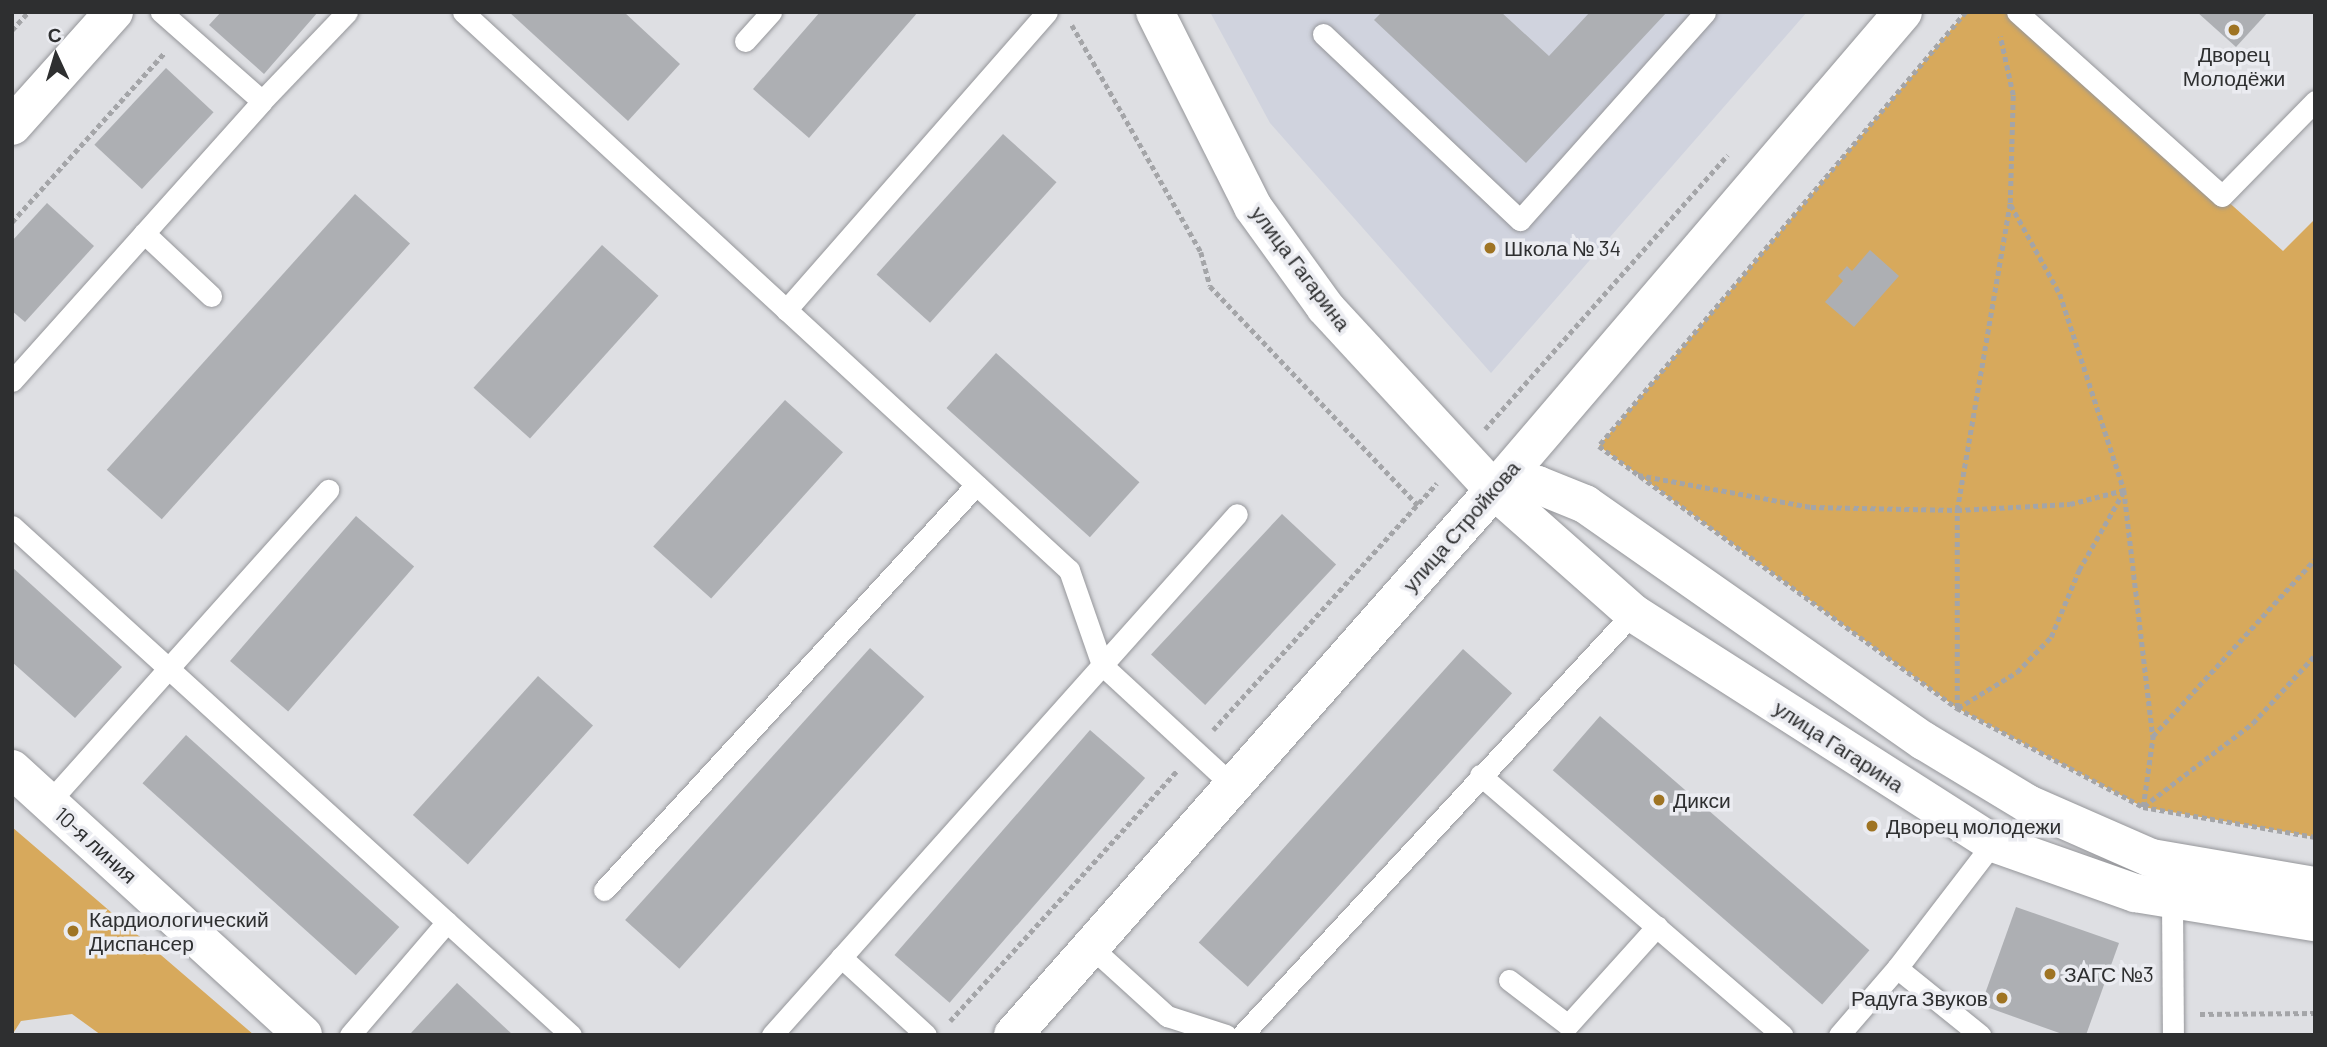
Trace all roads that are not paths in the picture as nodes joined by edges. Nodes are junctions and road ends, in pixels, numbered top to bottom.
1 (114, 12) edge
2 (161, 12) edge
3 (347, 12) edge
4 (463, 12) edge
5 (771, 12) edge
6 (1047, 12) edge
7 (1156, 12) edge
8 (1705, 12) edge
9 (1903, 12) edge
10 (2017, 12) edge
11 (1324, 34) dead end
12 (745, 41) dead end
13 (262, 101) junction
14 (2315, 101) edge
15 (12, 126) edge
16 (144, 233) junction
17 (211, 296) dead end
18 (786, 310) junction
19 (12, 381) edge
20 (976, 485) junction
21 (328, 490) dead end
22 (1494, 490) junction
23 (1237, 514) dead end
24 (12, 526) edge
25 (1633, 613) junction
26 (1102, 665) junction
27 (167, 667) junction
28 (1480, 775) junction
29 (25, 786) edge
30 (1233, 786) junction
31 (1993, 843) junction
32 (2315, 886) edge
33 (604, 890) dead end
34 (2172, 901) junction
35 (447, 922) junction
36 (2315, 922) edge
37 (1657, 926) junction
38 (1091, 947) junction
39 (841, 957) junction
40 (1897, 968) junction
41 (1509, 980) dead end
42 (2173, 1025) edge
43 (1167, 1026) edge
44 (303, 1035) edge
45 (350, 1035) edge
46 (571, 1035) edge
47 (772, 1035) edge
48 (926, 1035) edge
49 (1013, 1035) edge
50 (1226, 1035) edge
51 (1242, 1035) edge
52 (1782, 1035) edge
53 (1839, 1035) edge
54 (1980, 1035) edge

1 - 15 street
2 - 13 lane
3 - 13 lane
4 - 18 lane
5 - 12 lane
6 - 18 lane
7 - 22 street, улица Гагарина
8 - 11 lane
9 - 22 street, улица Стройкова
10 - 14 lane
13 - 16 lane
16 - 17 lane
16 - 19 lane
18 - 20 lane
20 - 26 lane
20 - 33 lane
21 - 27 lane
22 - 25 street, улица Гагарина
22 - 30 street, улица Стройкова
22 - 32 street
23 - 26 lane
24 - 27 lane
25 - 28 lane
25 - 31 street, улица Гагарина
26 - 30 lane
26 - 39 lane
27 - 29 lane
27 - 35 lane
28 - 37 lane
28 - 51 lane
29 - 44 street, 10-я линия
30 - 38 street, улица Стройкова
31 - 34 street, улица Гагарина
31 - 40 lane
34 - 36 street, улица Гагарина
34 - 42 lane
35 - 45 lane
35 - 46 lane
37 - 41 lane
37 - 52 lane
38 - 43 lane
38 - 49 street, улица Стройкова
39 - 47 lane
39 - 48 lane
40 - 53 lane
40 - 54 lane
43 - 50 lane

